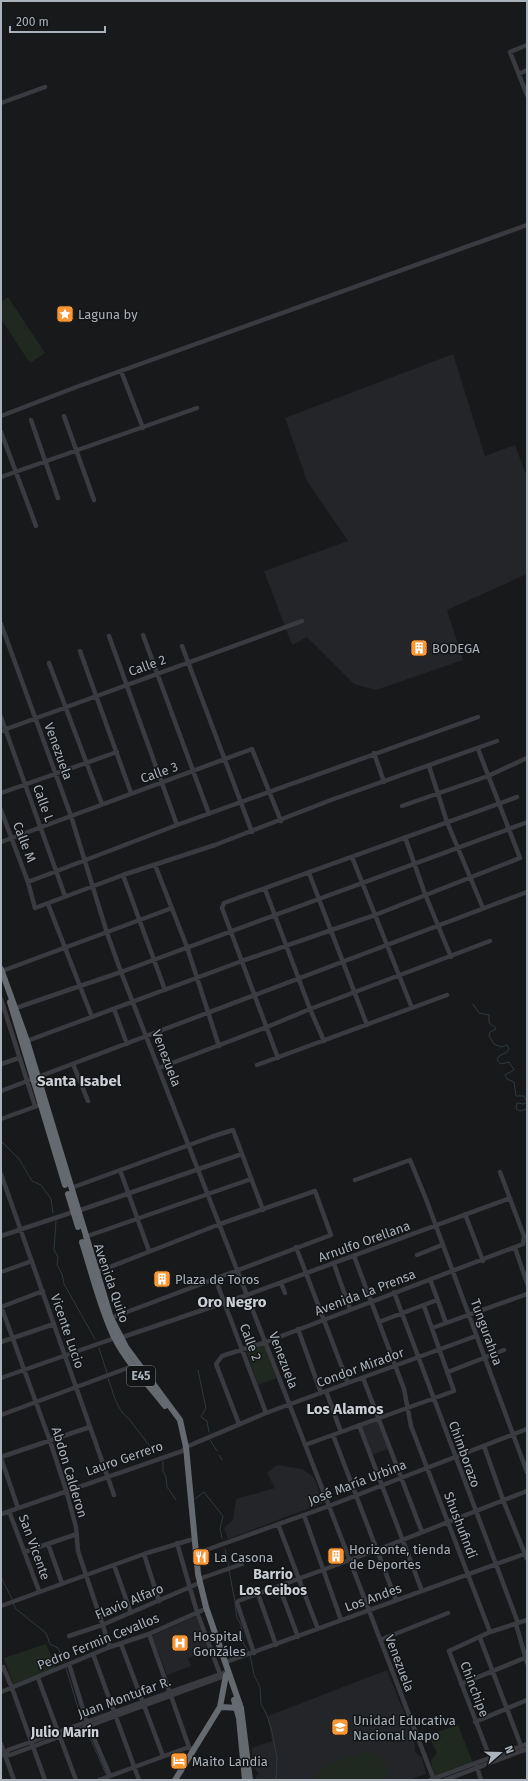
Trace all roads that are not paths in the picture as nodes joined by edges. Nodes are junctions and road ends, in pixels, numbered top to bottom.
1 (527, 45) edge
2 (527, 70) edge
3 (519, 74) junction
4 (46, 87) dead end
5 (527, 95) edge
6 (1, 103) edge
7 (527, 225) edge
8 (121, 371) junction
9 (197, 408) dead end
10 (1, 416) edge
11 (64, 416) dead end
12 (31, 420) dead end
13 (143, 428) junction
14 (1, 432) edge
15 (75, 450) junction
16 (45, 460) junction
17 (15, 472) junction
18 (1, 477) edge
19 (58, 498) dead end
20 (94, 500) dead end
21 (36, 526) dead end
22 (302, 621) dead end
23 (1, 624) edge
24 (143, 635) dead end
25 (109, 636) dead end
26 (182, 646) dead end
27 (80, 651) dead end
28 (188, 662) junction
29 (49, 663) dead end
30 (157, 673) junction
31 (128, 684) junction
32 (97, 695) junction
33 (65, 707) junction
34 (1, 717) edge
35 (478, 717) dead end
36 (36, 719) junction
37 (3, 730) edge
38 (497, 741) dead end
39 (478, 749) junction
40 (116, 752) junction
41 (374, 753) junction
42 (527, 758) edge
43 (225, 759) junction
44 (86, 763) junction
45 (429, 766) junction
46 (194, 771) junction
47 (56, 773) junction
48 (488, 776) junction
49 (163, 782) junction
50 (384, 782) junction
51 (25, 784) junction
52 (270, 792) junction
53 (1, 793) edge
54 (438, 793) junction
55 (131, 794) junction
56 (517, 797) dead end
57 (499, 802) junction
58 (102, 804) junction
59 (240, 804) junction
60 (402, 806) dead end
61 (1, 810) edge
62 (209, 814) junction
63 (71, 816) junction
64 (281, 820) junction
65 (447, 822) junction
66 (525, 823) dead end
67 (177, 825) junction
68 (42, 828) junction
69 (510, 829) junction
70 (252, 832) junction
71 (405, 837) junction
72 (12, 838) junction
73 (1, 842) edge
74 (458, 848) junction
75 (352, 857) junction
76 (86, 860) junction
77 (414, 864) junction
78 (156, 865) junction
79 (57, 870) junction
80 (309, 873) junction
81 (123, 875) junction
82 (470, 876) junction
83 (28, 882) junction
84 (362, 884) junction
85 (92, 887) junction
86 (265, 890) junction
87 (527, 892) edge
88 (425, 894) junction
89 (65, 896) junction
90 (318, 900) junction
91 (48, 904) junction
92 (172, 908) junction
93 (483, 908) junction
94 (375, 915) junction
95 (274, 916) junction
96 (140, 921) junction
97 (437, 925) junction
98 (330, 930) junction
99 (230, 932) junction
100 (107, 933) junction
101 (490, 941) dead end
102 (386, 944) junction
103 (286, 946) junction
104 (65, 947) junction
105 (187, 947) junction
106 (451, 957) junction
107 (154, 960) junction
108 (242, 961) junction
109 (342, 962) junction
110 (2, 970) edge
111 (121, 972) junction
112 (399, 976) junction
113 (1, 978) edge
114 (298, 978) junction
115 (197, 979) junction
116 (80, 985) junction
117 (165, 990) junction
118 (354, 992) junction
119 (447, 995) dead end
120 (254, 996) junction
121 (1, 999) edge
122 (133, 1001) junction
123 (16, 1008) junction
124 (412, 1008) junction
125 (114, 1009) junction
126 (310, 1009) junction
127 (209, 1012) junction
128 (92, 1017) junction
129 (367, 1025) junction
130 (267, 1027) junction
131 (146, 1036) junction
132 (27, 1041) junction
133 (324, 1041) junction
134 (127, 1044) junction
135 (219, 1046) junction
136 (18, 1058) junction
137 (278, 1058) junction
138 (1, 1064) edge
139 (74, 1064) junction
140 (257, 1065) dead end
141 (159, 1068) junction
142 (32, 1080) junction
143 (1, 1091) edge
144 (88, 1101) dead end
145 (37, 1105) junction
146 (1, 1119) edge
147 (189, 1145) junction
148 (242, 1154) junction
149 (198, 1169) junction
150 (120, 1170) junction
151 (500, 1172) dead end
152 (1, 1175) edge
153 (251, 1179) junction
154 (355, 1180) dead end
155 (71, 1188) junction
156 (207, 1194) junction
157 (128, 1195) junction
158 (510, 1198) junction
159 (263, 1210) junction
160 (76, 1211) junction
161 (465, 1214) junction
162 (137, 1219) junction
163 (220, 1224) junction
164 (435, 1226) junction
165 (21, 1230) junction
166 (1, 1236) edge
167 (85, 1237) junction
168 (442, 1245) junction
169 (296, 1247) junction
170 (515, 1248) junction
171 (149, 1251) junction
172 (417, 1255) dead end
173 (354, 1256) junction
174 (483, 1260) junction
175 (32, 1261) junction
176 (334, 1264) junction
177 (237, 1270) junction
178 (452, 1271) junction
179 (1, 1272) edge
180 (97, 1272) junction
181 (306, 1274) junction
182 (215, 1278) junction
183 (430, 1279) junction
184 (281, 1283) junction
185 (527, 1283) edge
186 (43, 1291) junction
187 (394, 1292) junction
188 (285, 1293) dead end
189 (527, 1294) edge
190 (247, 1295) junction
191 (437, 1300) junction
192 (371, 1301) junction
193 (224, 1302) junction
194 (1, 1306) edge
195 (424, 1306) junction
196 (350, 1308) junction
197 (402, 1314) junction
198 (469, 1314) junction
199 (111, 1318) junction
200 (324, 1319) junction
201 (379, 1322) junction
202 (446, 1323) junction
203 (54, 1324) junction
204 (432, 1328) junction
205 (298, 1329) junction
206 (476, 1336) junction
207 (12, 1338) junction
208 (117, 1338) junction
209 (1, 1342) edge
210 (266, 1342) junction
211 (242, 1349) junction
212 (440, 1350) junction
213 (504, 1350) dead end
214 (66, 1356) junction
215 (417, 1358) junction
216 (484, 1359) junction
217 (133, 1366) junction
218 (395, 1366) junction
219 (24, 1370) junction
220 (448, 1372) junction
221 (1, 1378) edge
222 (363, 1378) junction
223 (348, 1383) junction
224 (77, 1388) junction
225 (324, 1392) junction
226 (433, 1398) junction
227 (36, 1402) junction
228 (290, 1404) junction
229 (408, 1408) junction
230 (266, 1413) junction
231 (1, 1415) edge
232 (379, 1418) junction
233 (239, 1424) junction
234 (359, 1425) junction
235 (90, 1427) junction
236 (527, 1429) edge
237 (341, 1432) junction
238 (513, 1434) junction
239 (332, 1435) junction
240 (50, 1441) junction
241 (305, 1446) junction
242 (484, 1446) junction
243 (184, 1449) junction
244 (455, 1457) junction
245 (1, 1458) edge
246 (427, 1468) junction
247 (527, 1472) edge
248 (107, 1476) junction
249 (401, 1478) junction
250 (382, 1485) junction
251 (66, 1490) junction
252 (527, 1491) edge
253 (114, 1495) dead end
254 (355, 1495) junction
255 (503, 1500) junction
256 (329, 1506) junction
257 (18, 1508) junction
258 (9, 1511) junction
259 (475, 1511) junction
260 (1, 1514) edge
261 (304, 1515) junction
262 (446, 1522) junction
263 (278, 1524) junction
264 (422, 1532) junction
265 (77, 1534) junction
266 (190, 1540) junction
267 (404, 1540) junction
268 (48, 1544) junction
269 (177, 1544) junction
270 (377, 1550) junction
271 (24, 1552) junction
272 (526, 1553) edge
273 (144, 1554) junction
274 (195, 1554) junction
275 (527, 1559) edge
276 (349, 1560) junction
277 (242, 1564) dead end
278 (114, 1565) junction
279 (495, 1565) junction
280 (323, 1570) junction
281 (468, 1574) junction
282 (85, 1575) junction
283 (300, 1578) junction
284 (198, 1582) junction
285 (62, 1583) junction
286 (279, 1586) junction
287 (189, 1588) junction
288 (39, 1591) junction
289 (422, 1591) junction
290 (258, 1594) junction
291 (396, 1600) junction
292 (159, 1601) junction
293 (1, 1606) edge
294 (203, 1610) junction
295 (369, 1611) junction
296 (197, 1612) junction
297 (131, 1613) junction
298 (448, 1613) dead end
299 (341, 1620) junction
300 (527, 1620) edge
301 (517, 1624) junction
302 (102, 1625) junction
303 (318, 1629) junction
304 (490, 1632) junction
305 (149, 1634) junction
306 (69, 1636) dead end
307 (298, 1637) junction
308 (480, 1638) junction
309 (380, 1640) junction
310 (121, 1644) junction
311 (276, 1645) junction
312 (110, 1647) junction
313 (253, 1653) junction
314 (93, 1654) junction
315 (526, 1657) edge
316 (226, 1662) junction
317 (527, 1663) edge
318 (69, 1664) junction
319 (3, 1667) dead end
320 (492, 1670) junction
321 (226, 1673) junction
322 (38, 1678) junction
323 (461, 1684) junction
324 (12, 1688) junction
325 (1, 1692) edge
326 (170, 1694) junction
327 (527, 1700) edge
328 (143, 1704) junction
329 (220, 1707) junction
330 (239, 1708) junction
331 (507, 1709) junction
332 (114, 1714) junction
333 (475, 1722) junction
334 (88, 1724) junction
335 (60, 1734) junction
336 (1, 1744) edge
337 (32, 1744) junction
338 (527, 1744) edge
339 (524, 1749) edge
340 (191, 1750) junction
341 (3, 1755) edge
342 (163, 1756) junction
343 (488, 1758) junction
344 (476, 1766) junction
345 (134, 1767) junction
346 (110, 1776) junction
347 (14, 1780) edge
348 (45, 1780) edge
349 (76, 1780) edge
350 (99, 1780) edge
351 (139, 1780) edge
352 (175, 1780) edge
353 (245, 1780) edge
354 (250, 1780) edge
355 (432, 1780) edge
356 (445, 1780) edge
357 (481, 1780) edge

1 - 3 street
2 - 3 street
3 - 5 street
4 - 6 street
7 - 8 street
8 - 10 street
8 - 13 street
9 - 13 street
11 - 15 street
12 - 16 street
13 - 15 street
14 - 17 street
15 - 16 street
15 - 20 street
16 - 17 street
16 - 19 street
17 - 18 street
17 - 21 street
22 - 28 street, Calle 2
23 - 36 street, Venezuela
24 - 30 street
25 - 31 street
26 - 28 street
27 - 32 street
28 - 30 street, Calle 2
28 - 43 street
29 - 33 street
30 - 31 street, Calle 2
30 - 46 street
31 - 32 street, Calle 2
31 - 49 street
32 - 33 street, Calle 2
32 - 40 street
33 - 36 street, Calle 2
33 - 44 street
34 - 37 street, Calle L
35 - 41 street
36 - 37 street, Calle 2
36 - 47 street, Venezuela
37 - 51 street, Calle L
38 - 39 street
39 - 45 street
39 - 48 street
40 - 44 street
40 - 55 street
41 - 50 street
41 - 52 street
42 - 48 street
43 - 46 street, Calle 3
43 - 52 street, Calle 3
43 - 59 street
44 - 47 street
44 - 58 street
45 - 50 street
45 - 54 street
46 - 49 street, Calle 3
46 - 62 street
47 - 51 street
47 - 63 street, Venezuela
48 - 54 street
48 - 57 street
49 - 55 street, Calle 3
49 - 67 street
50 - 64 street
51 - 53 street
51 - 68 street, Calle L
52 - 59 street
52 - 64 street, Calle 3
54 - 60 street
54 - 65 street
55 - 58 street, Calle 3
56 - 57 street
57 - 65 street
57 - 69 street
58 - 63 street, Calle 3
59 - 62 street
59 - 70 street
61 - 72 street, Calle M
62 - 67 street
63 - 68 street, Calle 3
63 - 76 street, Venezuela
64 - 70 street
65 - 71 street
65 - 74 street
66 - 69 street
67 - 76 street
68 - 72 street, Calle 3
68 - 79 street, Calle L
69 - 74 street
69 - 82 street
70 - 78 street
71 - 75 street
71 - 77 street
72 - 73 street, Calle 3
72 - 83 street, Calle M
74 - 77 street
74 - 82 street
75 - 80 street
75 - 84 street
76 - 79 street
76 - 85 street, Venezuela
77 - 84 street
77 - 88 street
78 - 81 street
78 - 92 street
79 - 83 street
79 - 89 street, Calle L
80 - 86 street
80 - 90 street
81 - 85 street
81 - 96 street
82 - 88 street
82 - 93 street
83 - 91 street, Calle M
84 - 90 street
84 - 94 street
85 - 89 street
85 - 100 street, Venezuela
86 - 95 street
86 - 99 street
87 - 93 street
88 - 94 street
88 - 97 street
89 - 91 street
90 - 95 street
90 - 98 street
91 - 104 street
92 - 96 street
92 - 105 street
93 - 97 street
94 - 98 street
94 - 102 street
95 - 99 street
95 - 103 street
96 - 100 street
96 - 107 street
97 - 102 street
97 - 106 street
98 - 103 street
98 - 109 street
99 - 105 street
99 - 108 street
100 - 104 street
100 - 111 street, Venezuela
101 - 106 street
102 - 109 street
102 - 112 street
103 - 108 street
103 - 114 street
104 - 110 street
104 - 116 street
105 - 107 street
105 - 115 street
106 - 112 street
107 - 111 street
107 - 117 street
108 - 115 street
108 - 120 street
109 - 114 street
109 - 118 street
110 - 123 highway, Avenida Quito / E45
111 - 116 street
111 - 122 street, Venezuela
112 - 118 street
112 - 124 street
113 - 142 highway, Avenida Quito / E45
114 - 120 street
114 - 126 street
115 - 117 street
115 - 127 street
116 - 123 street
116 - 128 street
117 - 122 street
118 - 126 street
118 - 129 street
119 - 124 street
120 - 127 street
120 - 130 street
121 - 136 street
122 - 125 street
122 - 131 street, Venezuela
123 - 132 highway, Avenida Quito / E45
124 - 129 street
125 - 128 street
125 - 134 street
126 - 130 street
126 - 133 street
127 - 131 street
127 - 135 street
128 - 132 street
129 - 133 street
130 - 135 street
130 - 137 street
131 - 134 street
131 - 141 street, Venezuela
132 - 142 highway, Avenida Quito / E45
133 - 137 street
134 - 139 street
135 - 141 street
136 - 138 street
136 - 142 street
137 - 140 street
139 - 142 street
139 - 144 street
141 - 147 street, Venezuela
142 - 143 street
142 - 145 highway, Avenida Quito / E45
142 - 155 highway, Avenida Quito / E45
145 - 146 street
145 - 160 highway, Avenida Quito / E45
147 - 148 street
147 - 149 street, Venezuela
147 - 150 street
148 - 149 street
148 - 153 street
149 - 156 street, Venezuela
149 - 157 street
150 - 155 street
150 - 157 street
151 - 158 street
152 - 165 street, Vicente Lucio
153 - 156 street
153 - 159 street
154 - 164 street, Tungurahua
155 - 160 highway, Avenida Quito / E45
156 - 162 street
156 - 163 street, Venezuela
157 - 160 street
157 - 162 street
158 - 161 street, Arnulfo Orellana
158 - 170 street, Avenida La Prensa
159 - 163 street
159 - 169 street
160 - 165 street
160 - 167 highway, Avenida Quito / E45
160 - 208 highway, Avenida Quito / E45
161 - 164 street, Arnulfo Orellana
161 - 174 street
162 - 167 street
162 - 171 street
163 - 171 street
163 - 177 street, Venezuela
164 - 168 street, Tungurahua
164 - 173 street, Arnulfo Orellana
165 - 166 street
165 - 175 street, Vicente Lucio
167 - 180 highway, Avenida Quito / E45
168 - 172 street
168 - 178 street, Tungurahua
169 - 177 street
169 - 181 street
170 - 174 street, Avenida La Prensa
170 - 185 street
171 - 180 street
173 - 176 street, Arnulfo Orellana
173 - 192 street, Shushufindi
174 - 178 street, Avenida La Prensa
175 - 179 street
175 - 186 street, Vicente Lucio
176 - 181 street, Arnulfo Orellana
176 - 196 street
177 - 182 street
177 - 190 street, Venezuela
178 - 183 street, Avenida La Prensa
178 - 198 street, Tungurahua
180 - 199 highway, Avenida Quito / E45
181 - 184 street, Arnulfo Orellana
181 - 200 street
182 - 193 street, Calle 2
182 - 199 street
183 - 187 street, Avenida La Prensa
183 - 191 street
184 - 188 street
184 - 190 street, Arnulfo Orellana
186 - 194 street
186 - 203 street, Vicente Lucio
187 - 192 street, Avenida La Prensa
187 - 197 street, Chimborazo
189 - 198 street
190 - 193 street, Arnulfo Orellana
190 - 210 street, Venezuela
191 - 195 street
191 - 202 street
192 - 196 street, Avenida La Prensa
192 - 201 street, Shushufindi
193 - 208 street, Arnulfo Orellana
193 - 211 street, Calle 2
194 - 207 street, Abdon Calderon
195 - 197 street
195 - 204 street
196 - 200 street, Avenida La Prensa
197 - 201 street
197 - 215 street, Chimborazo
198 - 202 street
198 - 206 street, Tungurahua
199 - 208 highway, Avenida Quito / E45
200 - 205 street, Avenida La Prensa
200 - 223 street
201 - 218 street, Shushufindi
202 - 204 street
203 - 207 street
203 - 214 street, Vicente Lucio
204 - 212 street
205 - 210 street, Avenida La Prensa
205 - 225 street
206 - 212 street, Condor Mirador
206 - 216 street, Tungurahua
207 - 209 street
207 - 219 street, Abdon Calderon
208 - 214 street, Arnulfo Orellana
208 - 217 highway, Avenida Quito / E45
208 - 243 highway, Avenida Quito / E45
210 - 211 street, Avenida La Prensa
210 - 228 street, Venezuela
211 - 230 street, Calle 2
211 - 233 street, Avenida La Prensa
212 - 215 street, Condor Mirador
212 - 220 street
213 - 216 street
214 - 219 street, Arnulfo Orellana
214 - 224 street, Vicente Lucio
215 - 218 street, Condor Mirador
215 - 226 street, Chimborazo
216 - 220 street
216 - 238 street, Tungurahua
217 - 224 street
217 - 243 highway, Avenida Quito / E45
218 - 222 street, Condor Mirador
218 - 229 street, Shushufindi
219 - 221 street, Arnulfo Orellana
219 - 227 street, Abdon Calderon
220 - 226 street
222 - 223 street, Condor Mirador
222 - 232 street
223 - 225 street, Condor Mirador
224 - 227 street
224 - 235 street, Vicente Lucio
225 - 228 street, Condor Mirador
225 - 237 street
226 - 229 street
226 - 244 street, Chimborazo
227 - 231 street
227 - 240 street, Abdon Calderon
228 - 230 street, Condor Mirador
228 - 241 street, Venezuela
229 - 232 street
229 - 246 street, Shushufindi
230 - 233 street, Condor Mirador
232 - 234 street
232 - 249 street
233 - 243 street, Condor Mirador
234 - 237 street
234 - 250 street
235 - 240 street
235 - 248 street, Vicente Lucio
236 - 238 street, José María Urbina
237 - 239 street
238 - 242 street, José María Urbina
238 - 247 street, Tungurahua
239 - 241 street
239 - 254 street
240 - 245 street
240 - 251 street, Abdon Calderon
241 - 256 street, Venezuela
242 - 244 street, José María Urbina
242 - 255 street
243 - 248 street, Lauro Gerrero
243 - 266 highway, Avenida Quito / E45
243 - 274 highway, Avenida Quito / E45
244 - 246 street, José María Urbina
244 - 259 street, Chimborazo
245 - 257 street, San Vicente
246 - 249 street, José María Urbina
246 - 262 street, Shushufindi
248 - 251 street, Lauro Gerrero
248 - 253 street, Vicente Lucio
249 - 250 street, José María Urbina
249 - 264 street
250 - 254 street, José María Urbina
250 - 267 street
251 - 257 street, Lauro Gerrero
251 - 265 street, Abdon Calderon
252 - 255 street
254 - 256 street, José María Urbina
254 - 270 street
255 - 259 street
255 - 272 street
256 - 261 street, José María Urbina
256 - 276 street, Venezuela
257 - 258 street, Lauro Gerrero
258 - 260 street, Lauro Gerrero
258 - 271 street, San Vicente
259 - 262 street
259 - 279 street, Chimborazo
261 - 263 street, José María Urbina
261 - 280 street
262 - 264 street
262 - 281 street, Shushufindi
263 - 274 street, José María Urbina
263 - 283 street
264 - 267 street
265 - 268 street
265 - 282 street, Abdon Calderon
266 - 269 street
266 - 284 highway, Avenida Quito / E45
267 - 270 street
267 - 289 street
268 - 271 street
268 - 285 street
269 - 273 street
269 - 287 street
270 - 276 street
270 - 291 street
271 - 288 street, San Vicente
272 - 275 street
272 - 279 street, Los Andes
273 - 278 street
273 - 292 street
274 - 284 highway, Avenida Quito / E45
276 - 280 street
276 - 295 street, Venezuela
277 - 284 street, Flavio Alfaro
278 - 282 street
278 - 297 street
279 - 281 street, Los Andes
279 - 301 street, Chimborazo
280 - 283 street
280 - 299 street
281 - 289 street, Los Andes
281 - 304 street, Shushufindi
282 - 285 street
282 - 302 street, Abdon Calderon
283 - 286 street
283 - 303 street
284 - 287 street, Flavio Alfaro
284 - 294 highway, Avenida Quito / E45
284 - 316 highway, Avenida Quito / E45
285 - 288 street
286 - 290 street
286 - 307 street
287 - 292 street, Flavio Alfaro
287 - 296 street
288 - 293 street
289 - 291 street, Los Andes
290 - 311 street
290 - 313 street
291 - 295 street, Los Andes
292 - 297 street, Flavio Alfaro
294 - 296 street, Pedro Fermin Cevallos
294 - 321 highway, Avenida Quito / E45
295 - 299 street, Los Andes
295 - 309 street, Venezuela
296 - 305 street, Pedro Fermin Cevallos
296 - 321 street
297 - 302 street, Flavio Alfaro
298 - 309 street
299 - 303 street, Los Andes
300 - 301 street
301 - 304 street
301 - 315 street, Chimborazo
302 - 306 street, Flavio Alfaro
302 - 312 street, Abdon Calderon
303 - 307 street, Los Andes
304 - 308 street
305 - 310 street, Pedro Fermin Cevallos
305 - 326 street
307 - 311 street, Los Andes
308 - 320 street
308 - 323 street, Chinchipe
309 - 355 street, Venezuela
310 - 312 street, Pedro Fermin Cevallos
310 - 328 street
311 - 313 street, Los Andes
312 - 314 street, Pedro Fermin Cevallos
313 - 316 street, Los Andes
314 - 318 street, Pedro Fermin Cevallos
314 - 332 street
315 - 317 street, Chimborazo
315 - 320 street
316 - 321 highway, Avenida Quito / E45
318 - 322 street, Pedro Fermin Cevallos
318 - 334 street
319 - 324 street
320 - 323 street
320 - 331 street
321 - 326 street, Juan Montufar R.
321 - 329 highway
321 - 330 highway, Avenida Quito / E45
322 - 324 street, Pedro Fermin Cevallos
322 - 335 street
323 - 333 street, Chinchipe
324 - 325 street, Pedro Fermin Cevallos
324 - 337 street
326 - 328 street, Juan Montufar R.
326 - 340 street
327 - 331 street
328 - 332 street, Juan Montufar R.
328 - 342 street
329 - 330 highway
329 - 340 highway
330 - 353 highway, Avenida Quito / E45
330 - 354 highway, Avenida Quito / E45
331 - 333 street
331 - 339 street
332 - 334 street, Juan Montufar R.
332 - 345 street
333 - 343 street, Chinchipe
334 - 335 street, Juan Montufar R.
334 - 346 street
335 - 337 street, Juan Montufar R.
335 - 349 street
336 - 341 street
337 - 341 street, Juan Montufar R.
337 - 348 street
338 - 339 street
339 - 343 street
339 - 344 street
340 - 342 street
340 - 352 highway
341 - 347 street
342 - 345 street
343 - 344 street
344 - 355 street
344 - 356 street
344 - 357 street
345 - 346 street
345 - 351 street
346 - 350 street

